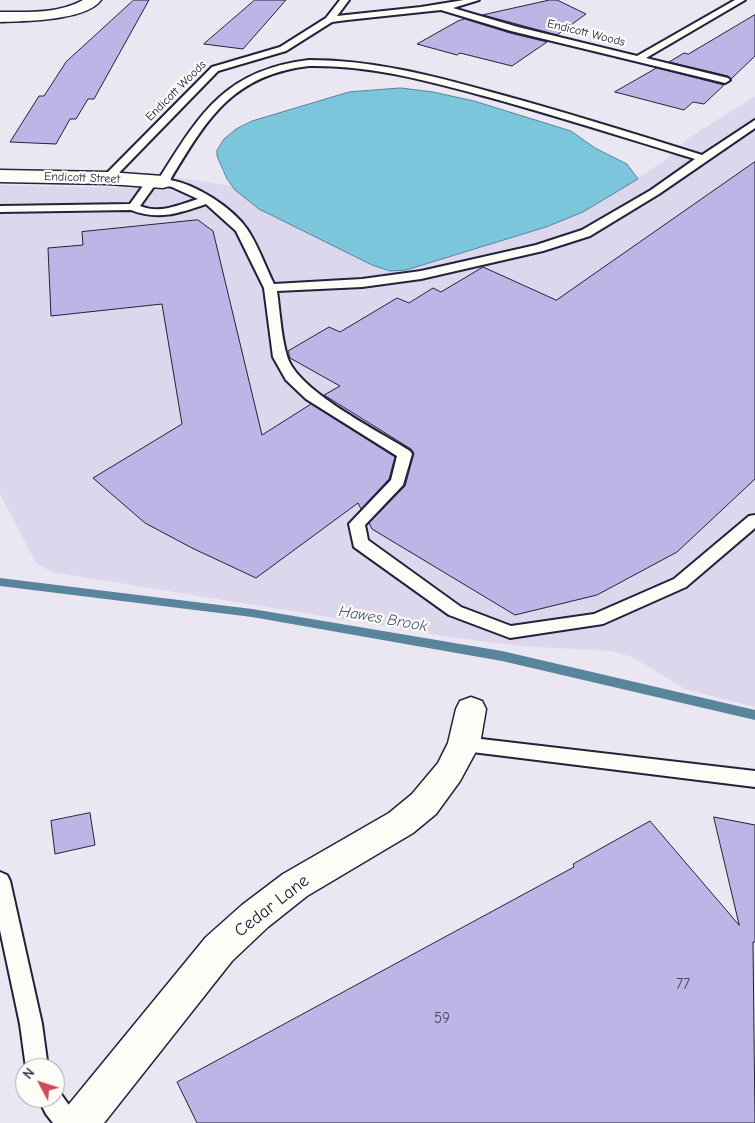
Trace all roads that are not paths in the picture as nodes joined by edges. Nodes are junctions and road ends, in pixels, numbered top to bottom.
1 (94, 0) edge
2 (345, 0) edge
3 (475, 0) edge
4 (741, 0) edge
5 (442, 7) junction
6 (0, 17) edge
7 (330, 20) junction
8 (638, 59) junction
9 (725, 80) dead end
10 (755, 123) edge
11 (702, 158) junction
12 (0, 176) edge
13 (108, 178) junction
14 (158, 181) junction
15 (208, 200) junction
16 (133, 207) junction
17 (0, 209) edge
18 (270, 288) junction
19 (755, 520) edge
20 (471, 709) dead end
21 (464, 744) junction
22 (755, 779) edge
23 (0, 881) edge
24 (36, 1058) edge
25 (56, 1108) edge
26 (68, 1123) edge
27 (79, 1123) edge

1 - 6 street
2 - 7 lane, Endicott Woods
3 - 5 lane, Endicott Woods
4 - 8 lane, Endicott Woods
5 - 7 lane, Endicott Woods
5 - 8 lane, Endicott Woods
7 - 13 lane, Endicott Woods
8 - 9 lane, Endicott Woods
10 - 11 lane
11 - 14 lane
11 - 18 lane
12 - 13 street, Endicott Street
13 - 14 street, Endicott Street
14 - 15 lane
14 - 16 lane
15 - 16 lane
15 - 18 lane
16 - 17 lane
18 - 19 lane
20 - 21 street, Cedar Lane
21 - 22 lane
21 - 27 street, Cedar Lane
23 - 24 lane
25 - 26 lane

